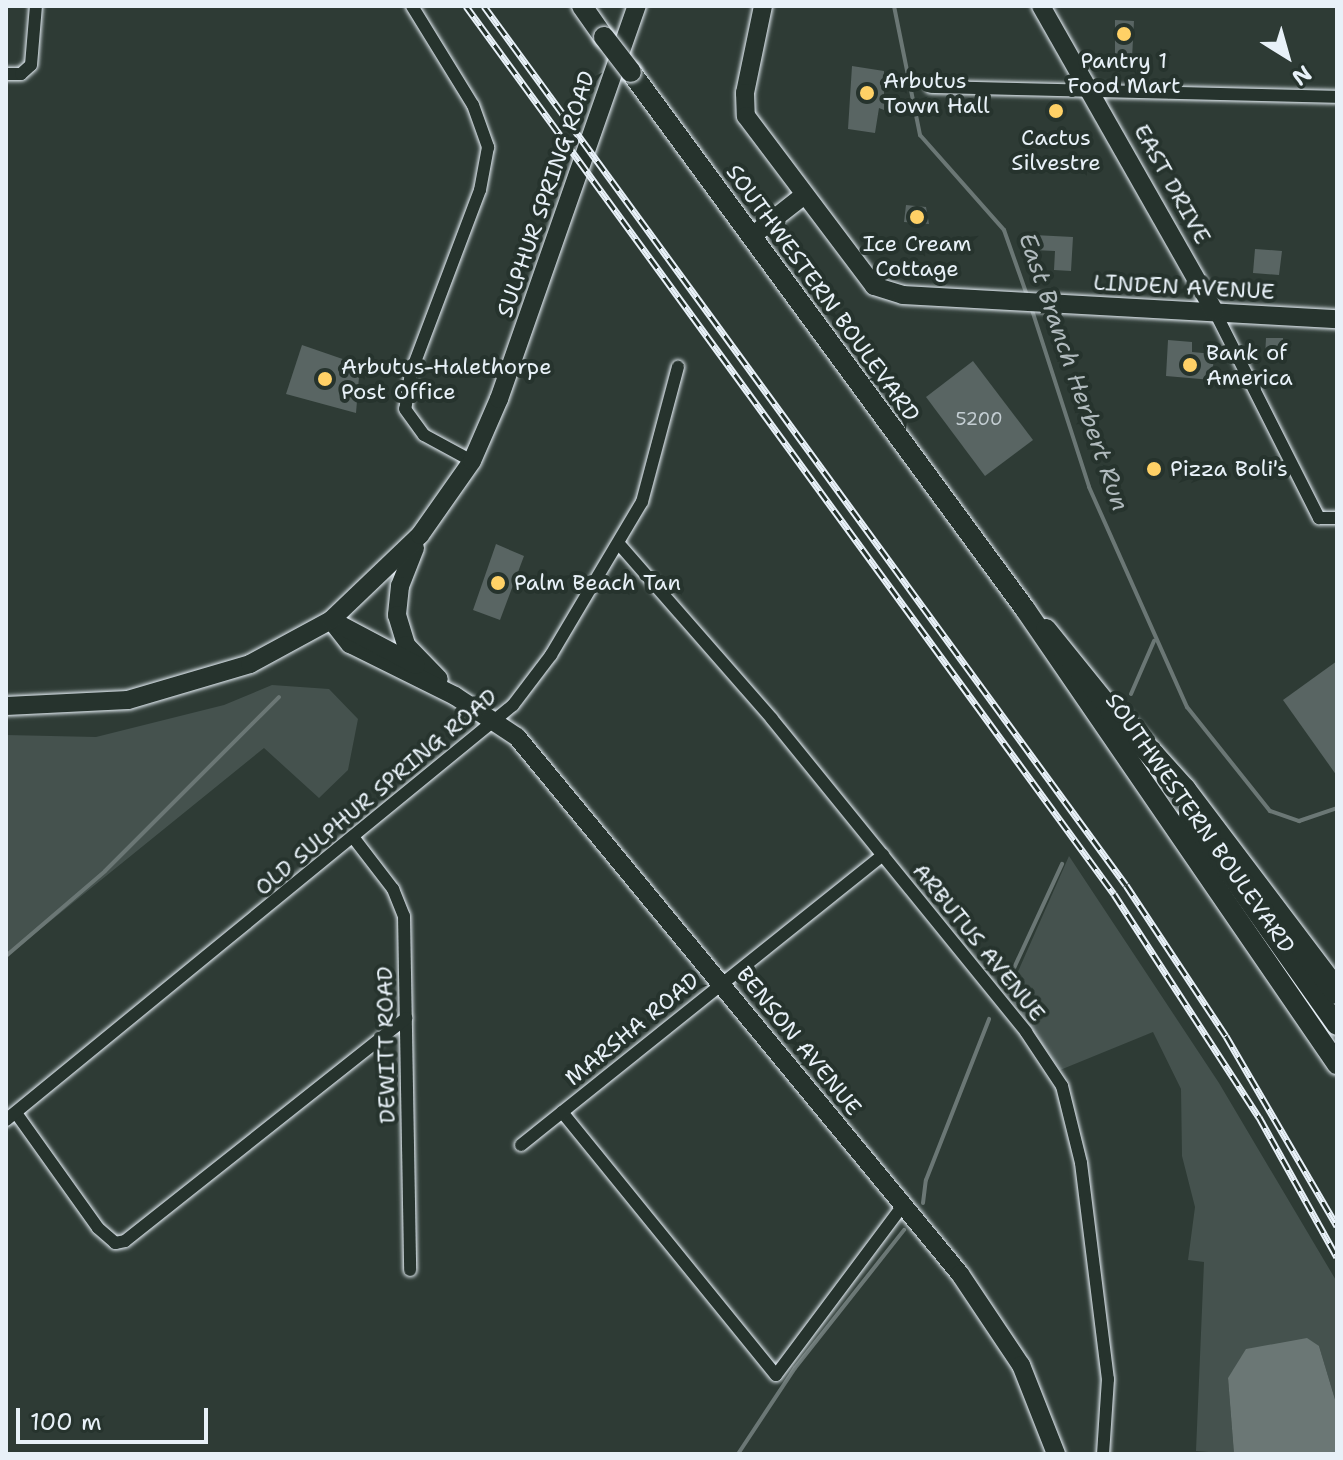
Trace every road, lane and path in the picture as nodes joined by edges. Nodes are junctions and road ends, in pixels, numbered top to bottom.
1 (36, 6) edge
2 (412, 6) edge
3 (582, 6) edge
4 (637, 6) edge
5 (763, 6) edge
6 (1041, 6) edge
7 (6, 74) edge
8 (931, 87) dead end
9 (1093, 90) junction
10 (1337, 97) edge
11 (803, 196) junction
12 (752, 236) junction
13 (1215, 312) junction
14 (1337, 319) edge
15 (678, 367) dead end
16 (472, 461) junction
17 (1337, 518) edge
18 (420, 535) junction
19 (619, 544) junction
20 (1025, 609) junction
21 (331, 620) junction
22 (439, 679) junction
23 (455, 696) junction
24 (6, 706) edge
25 (1112, 710) junction
26 (498, 721) junction
27 (353, 837) junction
28 (883, 855) junction
29 (720, 983) junction
30 (1337, 992) edge
31 (406, 1018) junction
32 (1337, 1025) edge
33 (1337, 1064) edge
34 (562, 1112) junction
35 (11, 1116) edge
36 (521, 1145) dead end
37 (903, 1205) junction
38 (410, 1270) dead end
39 (1056, 1454) edge
40 (1103, 1454) edge

1 - 7 street
2 - 16 street
3 - 12 main road, SOUTHWESTERN BOULEVARD, bridge
4 - 16 street, SULPHUR SPRING ROAD
5 - 11 street
6 - 9 street, EAST DRIVE
8 - 9 street
9 - 10 street
9 - 13 street, EAST DRIVE
11 - 12 street
11 - 13 street, LINDEN AVENUE
12 - 20 main road, SOUTHWESTERN BOULEVARD
13 - 14 street, LINDEN AVENUE
13 - 17 street, EAST DRIVE
15 - 19 street, OLD SULPHUR SPRING ROAD
16 - 18 street, SULPHUR SPRING ROAD
18 - 21 street, SULPHUR SPRING ROAD
18 - 22 street
19 - 26 street, OLD SULPHUR SPRING ROAD
19 - 28 street, ARBUTUS AVENUE
20 - 25 main road, SOUTHWESTERN BOULEVARD
20 - 33 main road, SOUTHWESTERN BOULEVARD
21 - 22 street, BENSON AVENUE
21 - 23 street, BENSON AVENUE
21 - 24 street, SULPHUR SPRING ROAD
22 - 23 street, BENSON AVENUE
23 - 26 street, BENSON AVENUE
25 - 30 highway
25 - 32 main road, SOUTHWESTERN BOULEVARD
26 - 27 street, OLD SULPHUR SPRING ROAD
26 - 29 street, BENSON AVENUE
27 - 31 street, DEWITT ROAD
27 - 35 street, OLD SULPHUR SPRING ROAD
28 - 29 street, MARSHA ROAD
28 - 40 street, ARBUTUS AVENUE
29 - 34 street, MARSHA ROAD
29 - 37 street, BENSON AVENUE
31 - 35 street
31 - 38 street, DEWITT ROAD
34 - 36 street, MARSHA ROAD
34 - 37 street
37 - 39 street, BENSON AVENUE

